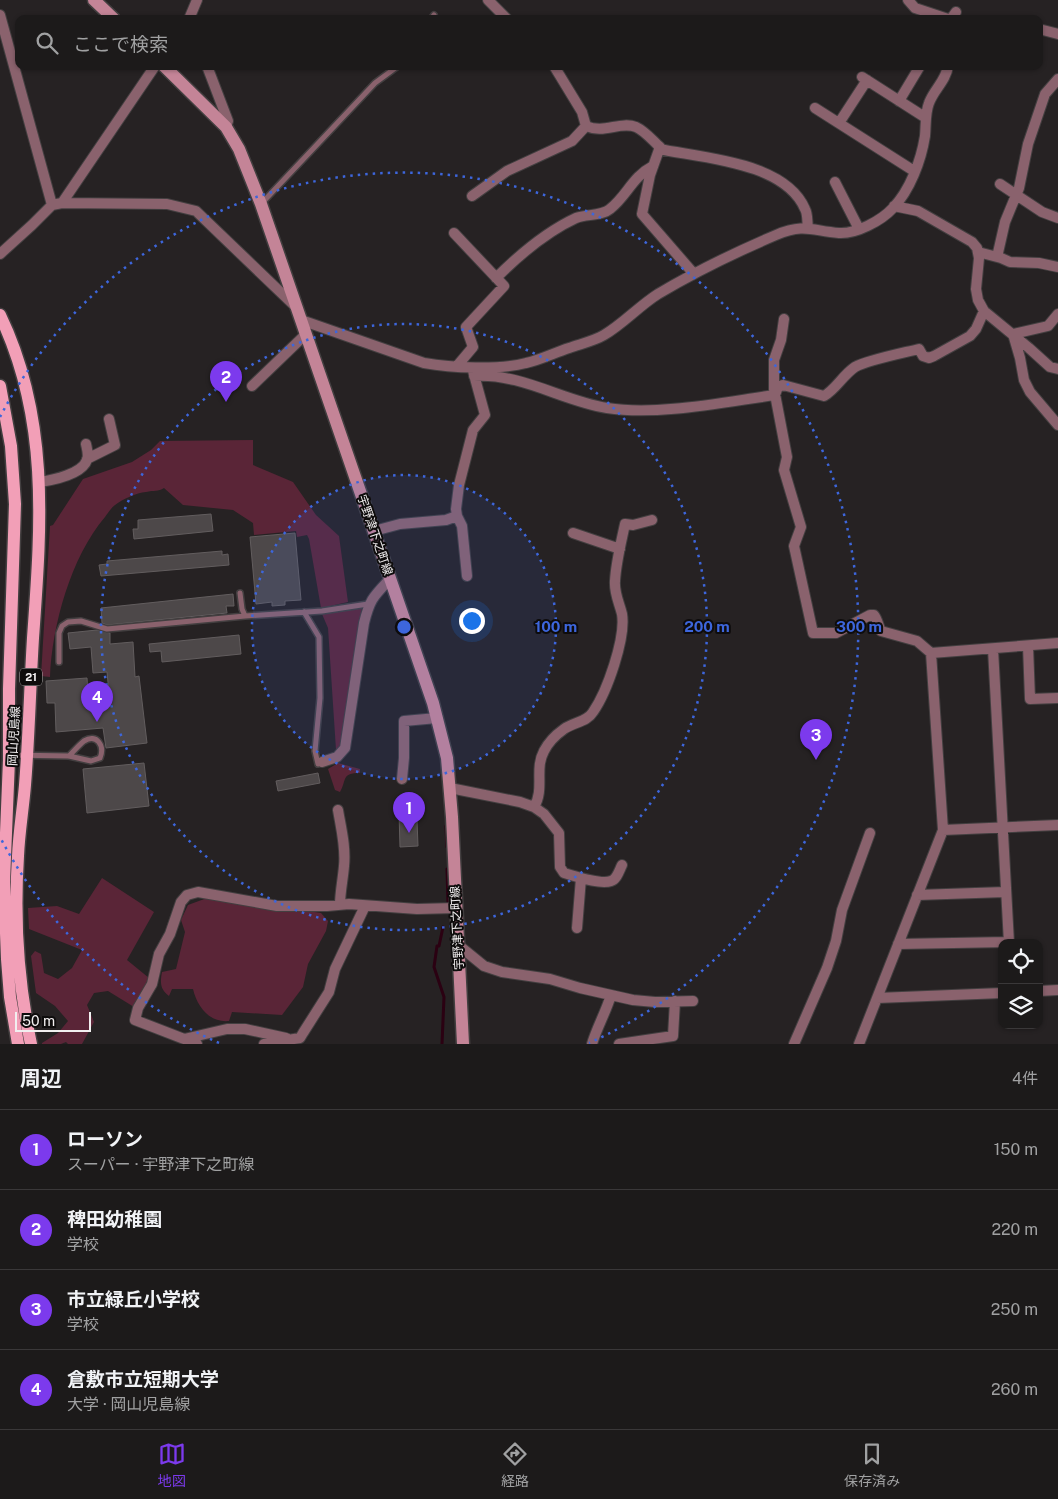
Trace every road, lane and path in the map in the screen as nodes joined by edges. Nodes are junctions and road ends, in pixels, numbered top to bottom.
1 (94, 0) edge
2 (197, 0) edge
3 (908, 0) edge
4 (490, 1) edge
5 (0, 14) edge
6 (110, 15) edge
7 (190, 15) edge
8 (503, 15) edge
9 (943, 15) edge
10 (1043, 30) edge
11 (1058, 34) edge
12 (15, 64) edge
13 (17, 70) edge
14 (152, 70) edge
15 (168, 70) edge
16 (209, 70) edge
17 (392, 70) edge
18 (556, 70) edge
19 (918, 70) edge
20 (947, 70) edge
21 (1058, 79) edge
22 (899, 101) junction
23 (815, 108) dead end
24 (926, 118) junction
25 (839, 123) junction
26 (586, 126) junction
27 (226, 127) junction
28 (659, 150) junction
29 (653, 166) junction
30 (914, 172) junction
31 (835, 182) dead end
32 (1000, 184) dead end
33 (1015, 195) junction
34 (472, 196) dead end
35 (57, 204) junction
36 (261, 204) junction
37 (894, 206) junction
38 (1058, 218) edge
39 (808, 228) junction
40 (859, 229) junction
41 (454, 233) dead end
42 (978, 252) junction
43 (0, 254) edge
44 (997, 257) junction
45 (1058, 267) edge
46 (694, 274) junction
47 (496, 278) junction
48 (984, 311) junction
49 (1058, 314) edge
50 (0, 315) edge
51 (299, 315) junction
52 (784, 319) dead end
53 (306, 334) junction
54 (1013, 334) junction
55 (457, 366) junction
56 (1058, 369) edge
57 (473, 371) junction
58 (0, 386) edge
59 (252, 386) dead end
60 (775, 395) junction
61 (108, 419) dead end
62 (1058, 425) edge
63 (86, 444) dead end
64 (87, 459) junction
65 (40, 482) junction
66 (457, 516) junction
67 (652, 520) dead end
68 (374, 531) junction
69 (573, 533) dead end
70 (620, 549) junction
71 (467, 576) dead end
72 (390, 579) junction
73 (240, 593) dead end
74 (368, 604) junction
75 (304, 612) junction
76 (246, 616) junction
77 (1058, 643) edge
78 (1028, 646) junction
79 (993, 649) junction
80 (931, 653) junction
81 (59, 662) dead end
82 (1058, 699) edge
83 (437, 718) junction
84 (4, 721) edge
85 (9, 755) junction
86 (27, 755) junction
87 (69, 756) junction
88 (322, 762) joint
89 (402, 779) dead end
90 (450, 788) junction
91 (534, 807) junction
92 (338, 810) dead end
93 (1058, 825) edge
94 (1002, 827) junction
95 (943, 830) junction
96 (870, 833) dead end
97 (622, 865) dead end
98 (581, 878) junction
99 (1005, 892) junction
100 (917, 895) junction
101 (340, 905) junction
102 (365, 906) junction
103 (456, 908) junction
104 (576, 928) dead end
105 (1008, 939) edge
106 (998, 942) edge
107 (458, 944) junction
108 (898, 944) junction
109 (1058, 990) edge
110 (1043, 991) edge
111 (998, 993) edge
112 (611, 995) junction
113 (877, 998) junction
114 (675, 1001) junction
115 (693, 1001) dead end
116 (184, 1039) junction
117 (289, 1039) junction
118 (18, 1044) edge
119 (31, 1044) edge
120 (197, 1044) edge
121 (264, 1044) edge
122 (463, 1044) edge
123 (592, 1044) edge
124 (619, 1044) edge
125 (794, 1044) edge
126 (859, 1044) edge

1 - 6 main road
2 - 7 street
3 - 9 street
4 - 8 street
5 - 12 street
10 - 11 street
13 - 35 street
14 - 35 street
15 - 27 main road, 宇野津下之町線
16 - 27 street
17 - 36 lane
18 - 26 street
19 - 22 street
20 - 24 street
21 - 33 street
22 - 24 street
22 - 25 street
23 - 25 street
24 - 30 street
25 - 30 street
26 - 28 street
26 - 34 street
27 - 36 main road, 宇野津下之町線
28 - 29 street
28 - 39 street
29 - 46 street
29 - 47 street
30 - 37 street
31 - 40 street
32 - 33 street
33 - 38 street
33 - 44 street
35 - 43 street
35 - 51 street
36 - 51 main road, 宇野津下之町線
37 - 40 street
37 - 42 street
39 - 40 street
39 - 46 street
41 - 47 street
42 - 44 street
42 - 48 street
44 - 45 street
46 - 57 street
47 - 55 street
48 - 54 street
48 - 60 street
49 - 54 street
50 - 65 main road, 岡山児島線 / 21
51 - 53 main road, 宇野津下之町線
51 - 55 street
52 - 60 street
53 - 59 street
53 - 68 main road, 宇野津下之町線
54 - 56 street
54 - 62 street
55 - 57 street
57 - 60 street
57 - 66 street
58 - 84 main road, 岡山児島線 / 21
60 - 80 street
61 - 64 street
63 - 64 street
64 - 65 street
65 - 86 main road, 岡山児島線 / 21
66 - 68 street
66 - 71 street
67 - 70 street
68 - 72 main road, 宇野津下之町線
69 - 70 street
70 - 91 street
72 - 74 street
72 - 83 main road, 宇野津下之町線
73 - 76 lane
74 - 75 lane
74 - 88 street
75 - 76 lane
75 - 88 lane
76 - 81 lane
77 - 78 street
78 - 79 street
78 - 82 street
79 - 80 street
79 - 94 street
80 - 95 street
83 - 89 street
83 - 90 main road, 宇野津下之町線
84 - 85 main road, 岡山児島線 / 21
85 - 86 lane
85 - 118 main road, 岡山児島線 / 21
86 - 87 lane
86 - 119 main road, 岡山児島線 / 21
87 - 87 lane
90 - 91 street
90 - 103 main road, 宇野津下之町線
91 - 98 street
92 - 101 street
93 - 94 street
94 - 95 street
94 - 99 street
95 - 100 street
96 - 125 street
97 - 98 street
98 - 104 street
99 - 100 street
99 - 105 street
100 - 108 street
101 - 102 street
101 - 116 street
102 - 103 street
102 - 117 street
103 - 107 main road, 宇野津下之町線
106 - 108 street
107 - 112 street
107 - 122 main road, 宇野津下之町線
108 - 113 street
109 - 110 street
111 - 113 street
112 - 114 street
112 - 123 street
113 - 126 street
114 - 115 street
114 - 124 street
116 - 117 street
116 - 120 street
117 - 121 street

